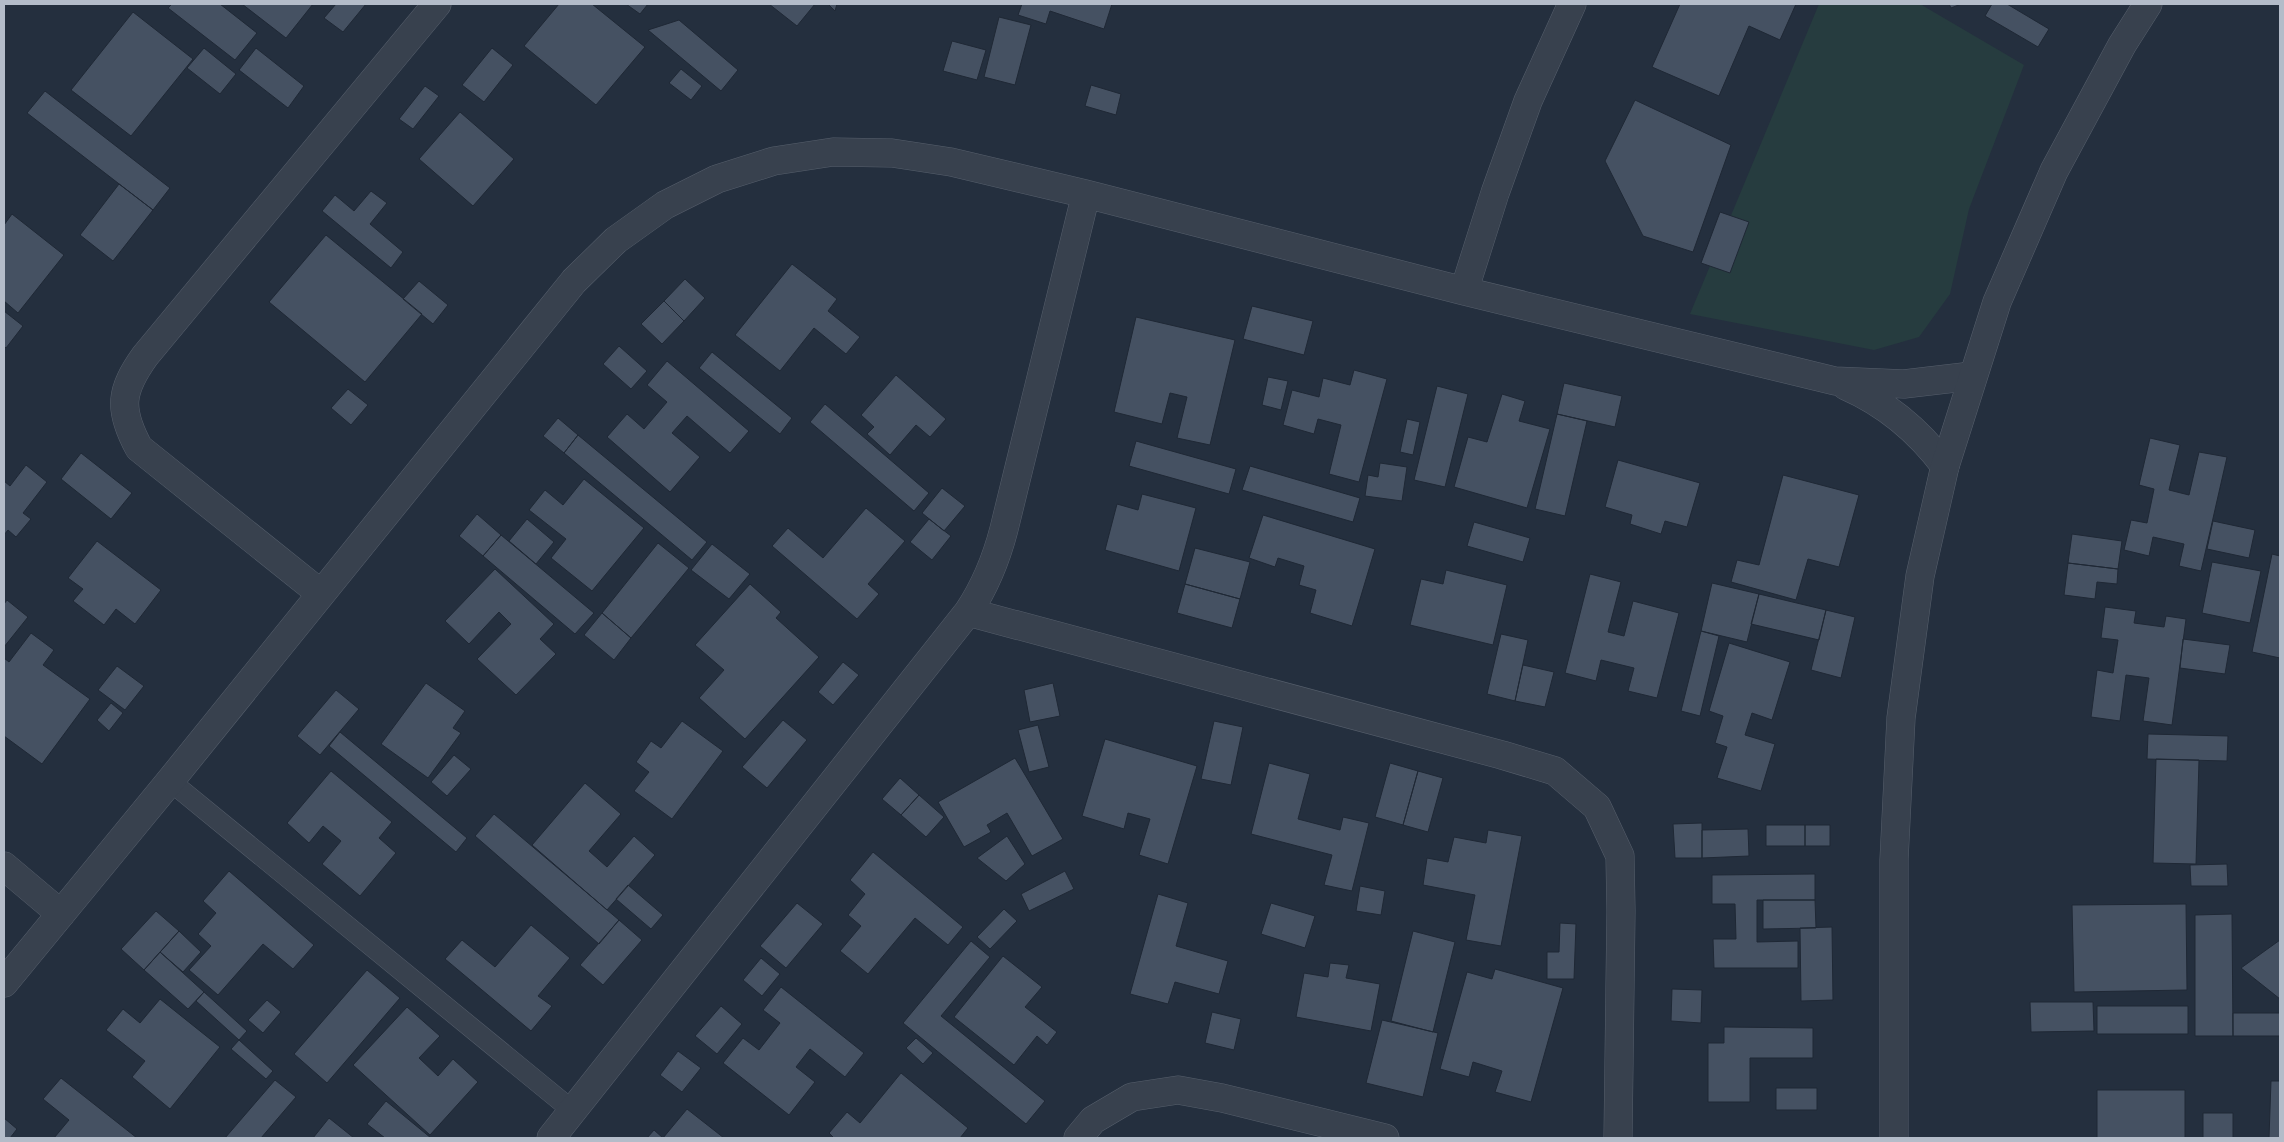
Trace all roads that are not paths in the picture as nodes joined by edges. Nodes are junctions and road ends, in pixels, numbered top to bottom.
1 (436, 4) edge
2 (1572, 4) edge
3 (2148, 4) edge
4 (1086, 194) junction
5 (1464, 291) junction
6 (1972, 376) junction
7 (1835, 381) junction
8 (1945, 466) junction
9 (320, 593) junction
10 (968, 612) junction
11 (170, 781) junction
12 (4, 866) edge
13 (60, 914) junction
14 (4, 982) edge
15 (573, 1111) junction
16 (550, 1138) edge
17 (1078, 1138) edge
18 (1385, 1138) edge
19 (1618, 1138) edge
20 (1894, 1138) edge

1 - 9 street
2 - 5 street
3 - 6 street
4 - 5 street
4 - 9 street
4 - 10 street
5 - 7 street
6 - 7 street
6 - 8 street
7 - 8 street
8 - 20 street
9 - 11 street
10 - 15 street
10 - 19 street
11 - 13 street
11 - 15 lane
12 - 13 street
13 - 14 street
15 - 16 street
17 - 18 street

